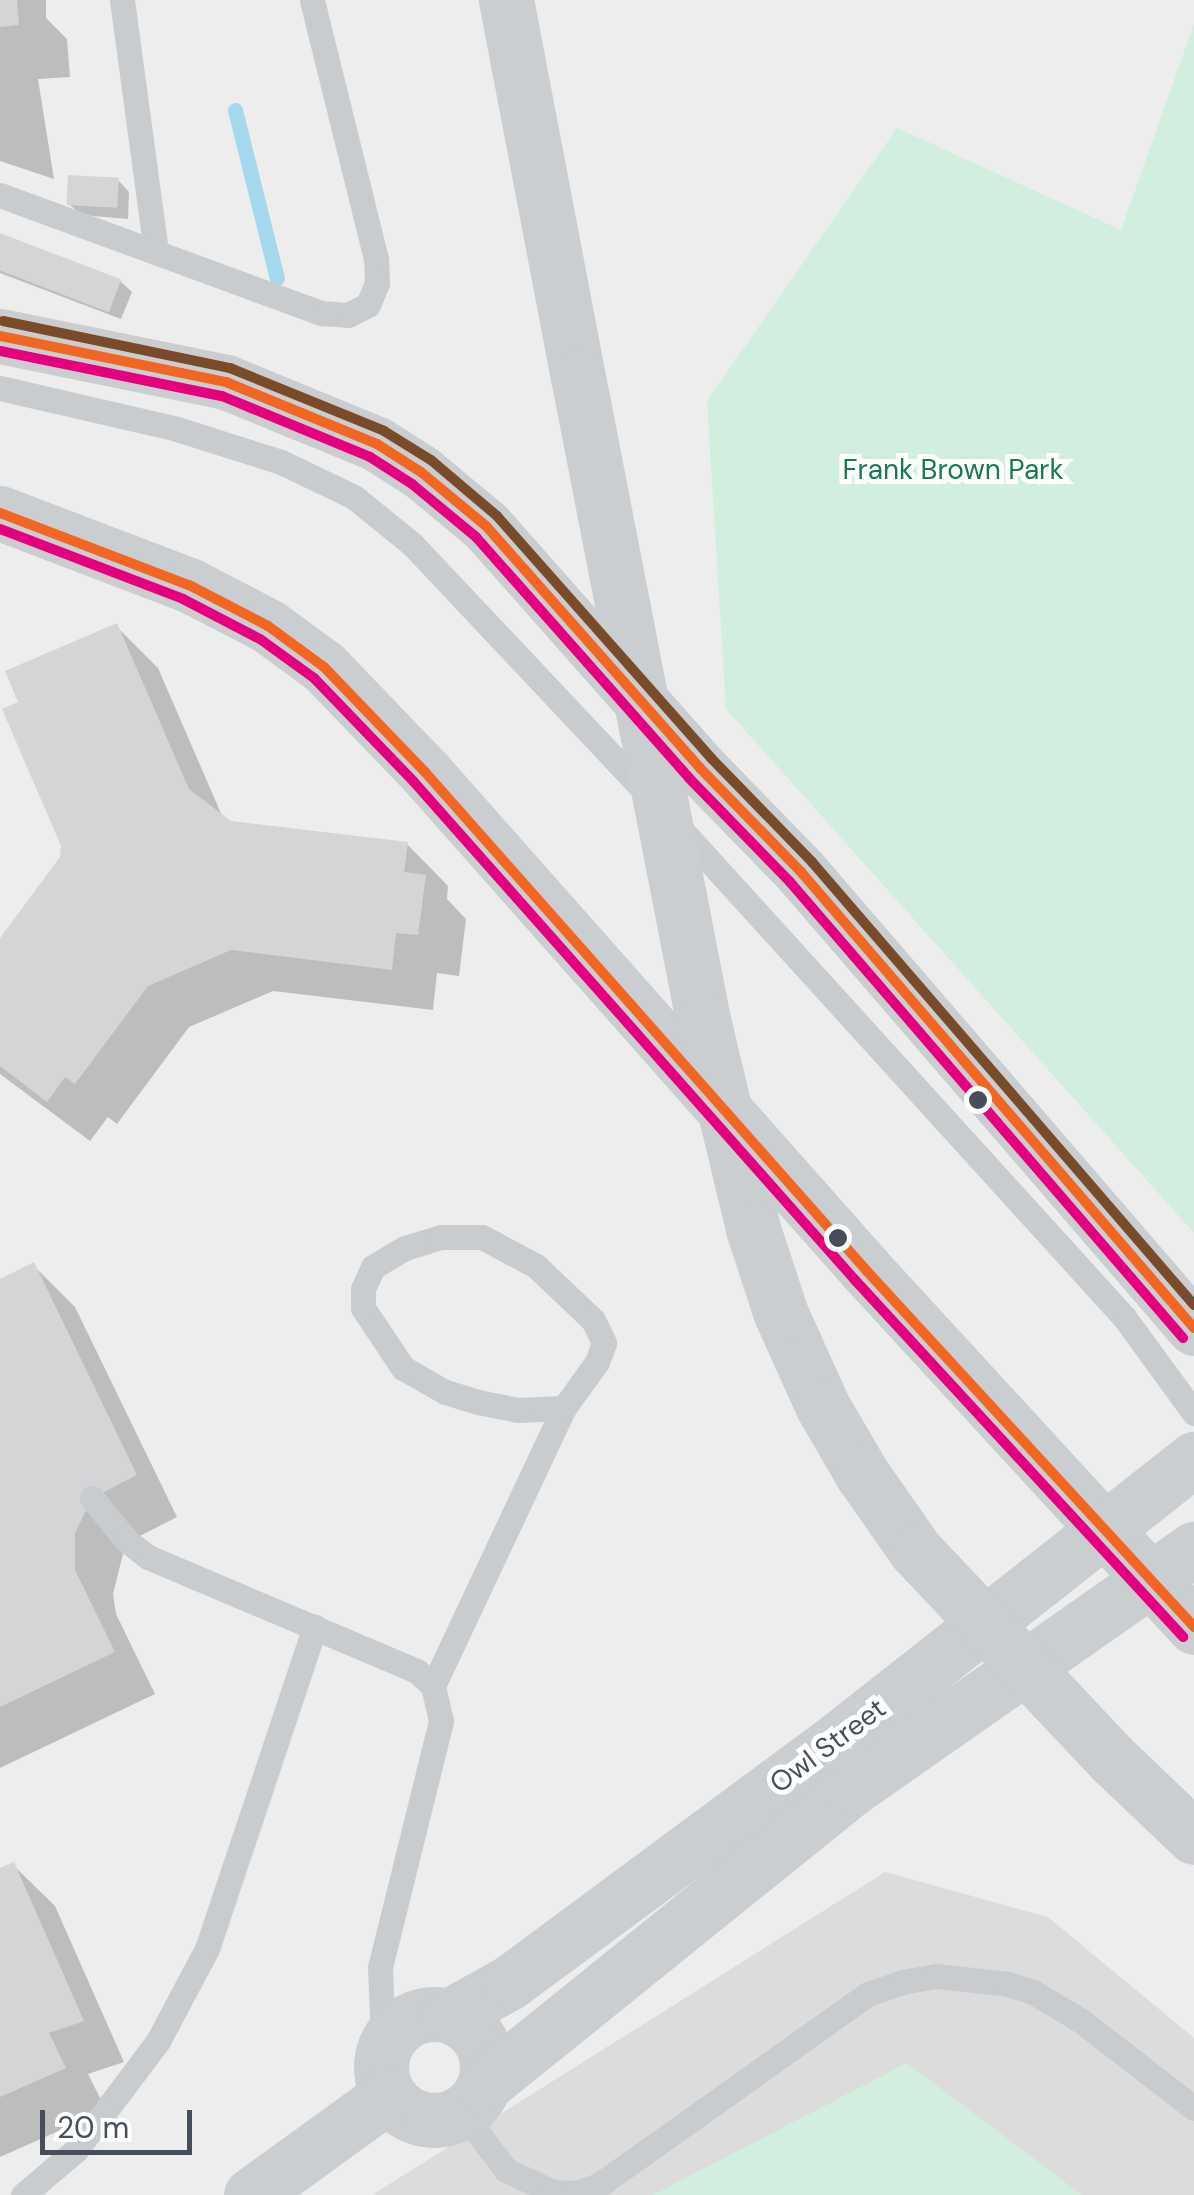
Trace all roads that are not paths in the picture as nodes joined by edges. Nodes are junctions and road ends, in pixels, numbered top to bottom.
1 (122, 0) edge
2 (312, 0) edge
3 (506, 0) edge
4 (0, 194) edge
5 (156, 252) junction
6 (0, 336) edge
7 (0, 388) edge
8 (0, 513) edge
9 (1194, 1328) edge
10 (564, 1408) junction
11 (1194, 1413) edge
12 (1194, 1459) edge
13 (92, 1498) dead end
14 (1107, 1528) junction
15 (1174, 1564) edge
16 (315, 1628) junction
17 (1194, 1628) edge
18 (433, 1686) junction
19 (1194, 1838) edge
20 (450, 2016) junction
21 (390, 2036) junction
22 (389, 2096) junction
23 (473, 2099) junction
24 (1194, 2108) edge
25 (23, 2195) edge
26 (252, 2195) edge

1 - 5 lane
2 - 5 lane
3 - 19 main road, bridge
4 - 5 lane
6 - 9 main road
7 - 11 lane
8 - 14 main road
10 - 10 lane
10 - 18 lane
12 - 14 main road, Owl Street
13 - 16 lane
14 - 15 main road
14 - 20 main road, Owl Street
15 - 17 main road
15 - 23 main road, Owl Street
16 - 18 lane
16 - 25 lane
18 - 21 lane
20 - 21 main road
20 - 23 main road
21 - 22 main road
22 - 23 main road
22 - 26 main road
23 - 24 lane

